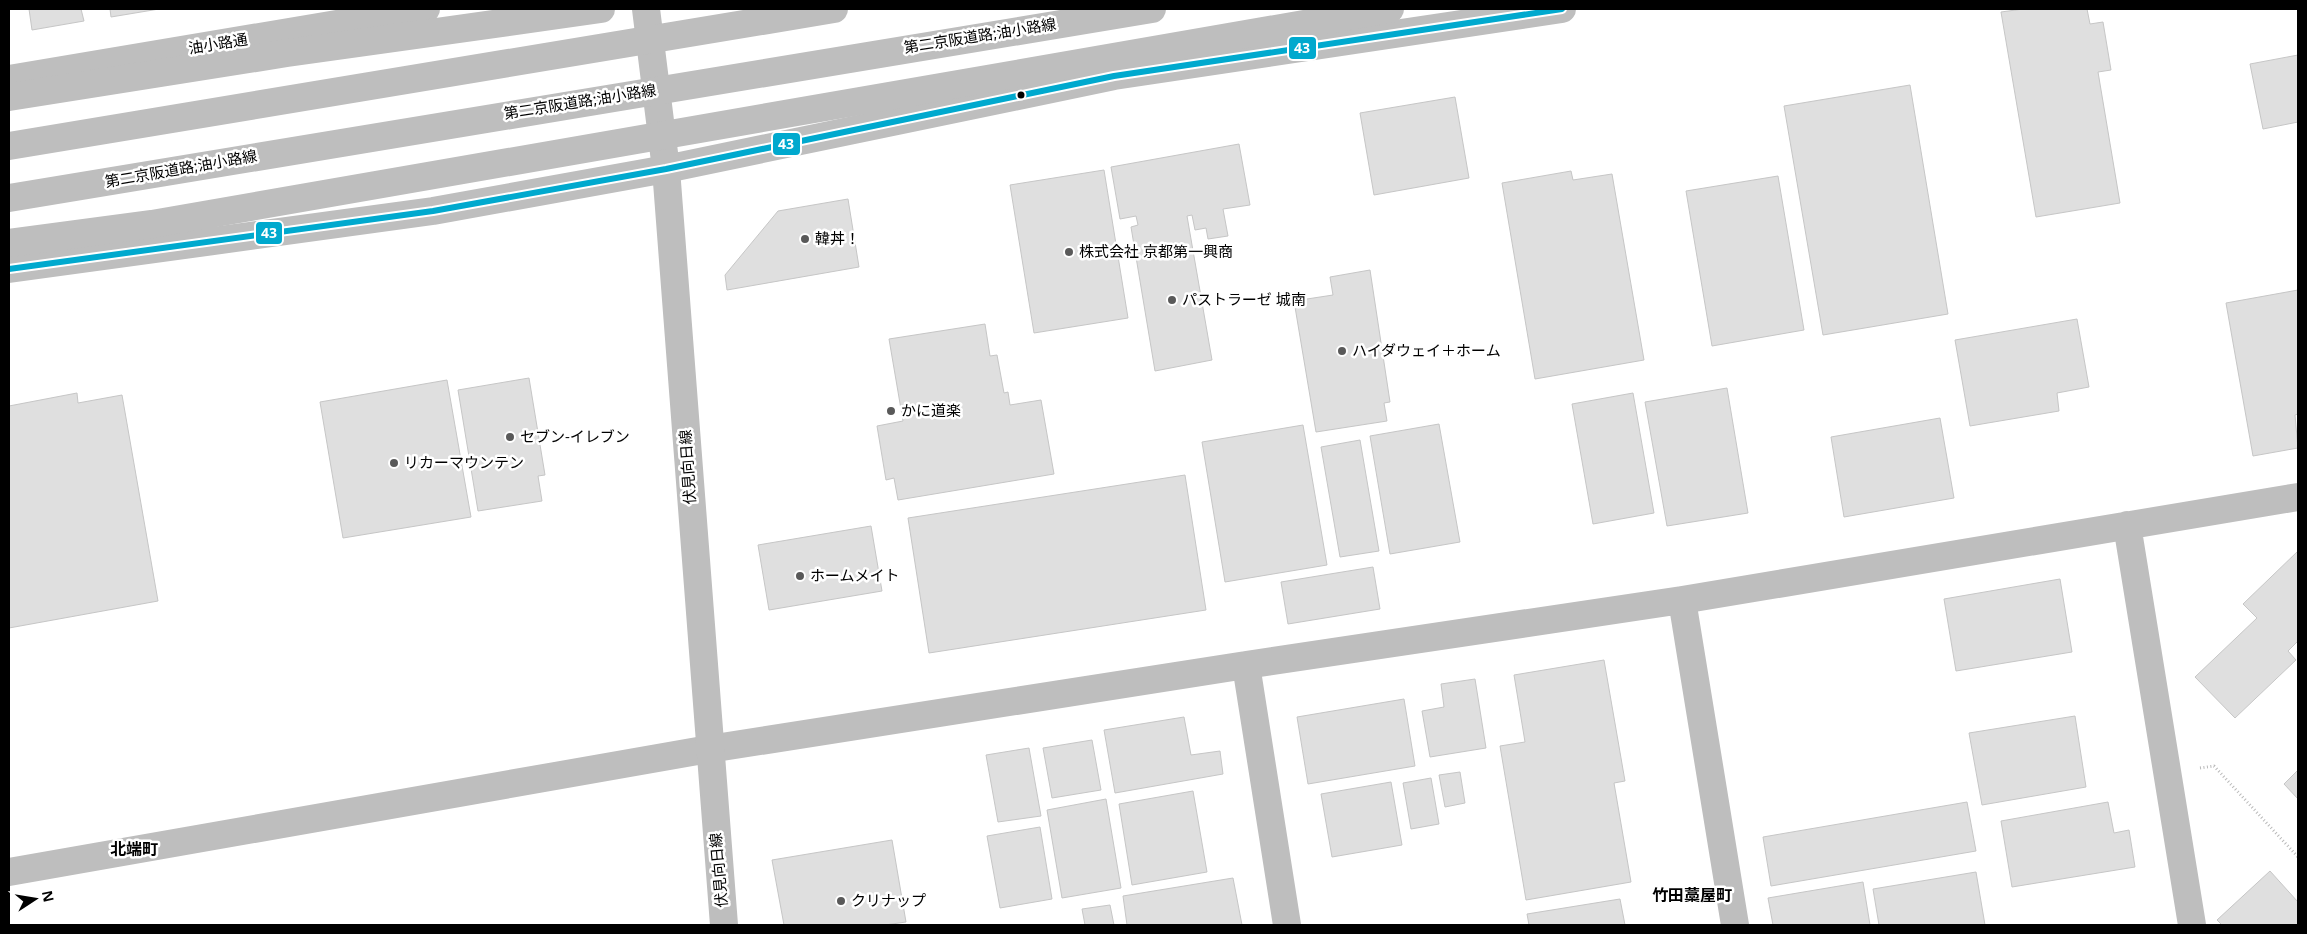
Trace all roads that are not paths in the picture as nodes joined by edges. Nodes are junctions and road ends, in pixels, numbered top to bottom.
1 (426, 9) edge
2 (600, 9) edge
3 (646, 9) edge
4 (834, 9) edge
5 (1152, 9) edge
6 (1390, 9) edge
7 (1562, 9) edge
8 (9, 79) edge
9 (9, 98) edge
10 (9, 146) edge
11 (666, 169) junction
12 (9, 198) edge
13 (9, 243) edge
14 (9, 269) edge
15 (2298, 496) edge
16 (2128, 525) junction
17 (1682, 600) junction
18 (1246, 665) junction
19 (709, 749) junction
20 (9, 872) edge
21 (724, 925) edge
22 (1286, 925) edge
23 (1735, 925) edge
24 (2192, 925) edge

1 - 8 main road, 油小路通
2 - 9 main road
3 - 11 main road, 伏見向日線
4 - 10 main road
5 - 12 main road, 第二京阪道路;油小路線
6 - 13 main road
7 - 11 main road
11 - 14 main road
11 - 19 main road, 伏見向日線
15 - 16 main road
16 - 17 main road
16 - 24 main road
17 - 18 main road
17 - 23 main road
18 - 19 main road
18 - 22 main road
19 - 20 main road
19 - 21 main road, 伏見向日線

